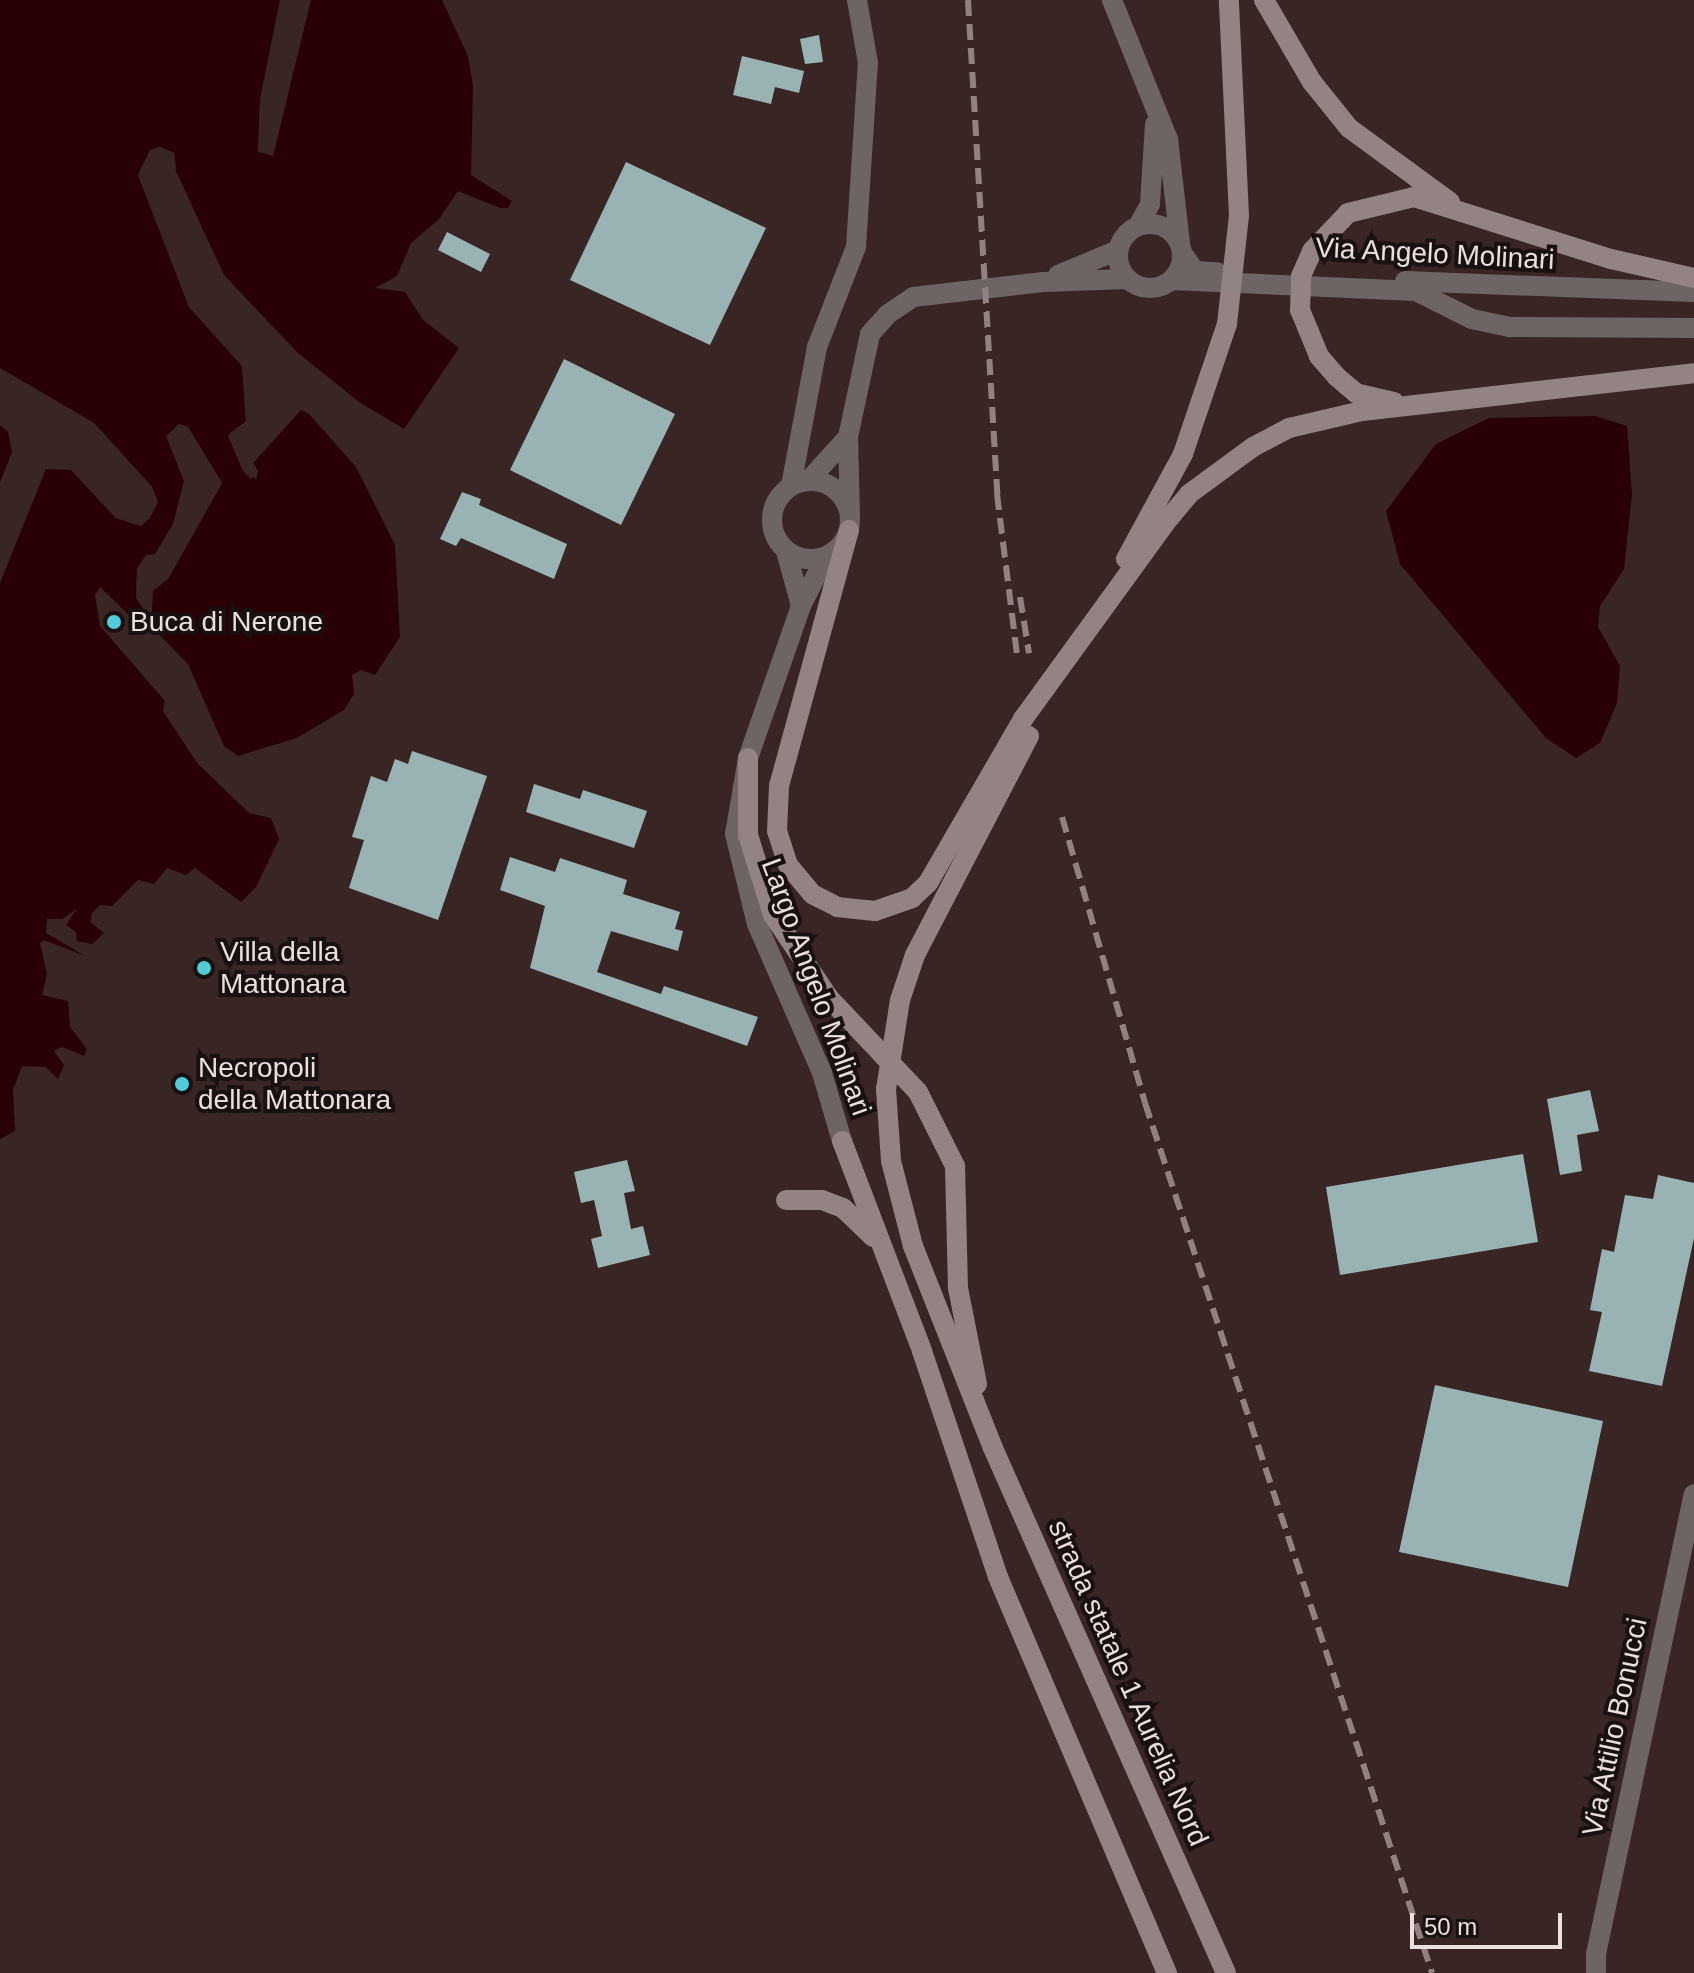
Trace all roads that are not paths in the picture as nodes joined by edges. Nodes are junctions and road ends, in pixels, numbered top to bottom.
1 (857, 0) edge
2 (1112, 0) edge
3 (1229, 0) edge
4 (1264, 0) edge
5 (1150, 97) junction
6 (1459, 209) junction
7 (1138, 226) junction
8 (1181, 248) junction
9 (1118, 250) junction
10 (1694, 278) edge
11 (1127, 279) junction
12 (1172, 280) junction
13 (1043, 282) junction
14 (1694, 292) edge
15 (1694, 328) edge
16 (1694, 373) edge
17 (1421, 404) junction
18 (848, 437) junction
19 (800, 484) junction
20 (850, 522) junction
21 (786, 551) junction
22 (825, 558) junction
23 (801, 606) junction
24 (1090, 626) junction
25 (1076, 648) junction
26 (748, 758) junction
27 (842, 1141) joint
28 (786, 1200) dead end
29 (876, 1239) junction
30 (980, 1416) junction
31 (1694, 1494) edge
32 (1167, 1973) edge
33 (1226, 1973) edge
34 (1596, 1973) edge

1 - 19 street
2 - 5 street
3 - 24 main road
4 - 6 main road
5 - 7 street
5 - 8 street
6 - 10 main road
6 - 17 main road
7 - 8 street
7 - 9 street
8 - 12 street
8 - 14 street, Via Angelo Molinari
9 - 11 street
9 - 13 street
11 - 12 street
11 - 13 street
12 - 15 street, Via Angelo Molinari
13 - 18 street
16 - 17 main road
17 - 24 main road
18 - 19 street
18 - 20 street
19 - 20 street
19 - 21 street
20 - 22 street
20 - 25 main road
21 - 22 street
21 - 23 street
22 - 23 street, Largo Angelo Molinari
23 - 26 street, Largo Angelo Molinari
24 - 25 main road
25 - 30 main road
26 - 27 street, Largo Angelo Molinari
26 - 30 main road
27 - 29 main road
28 - 29 main road
29 - 32 main road
30 - 33 main road, strada statale 1 Aurelia Nord
31 - 34 street, Via Attilio Bonucci

